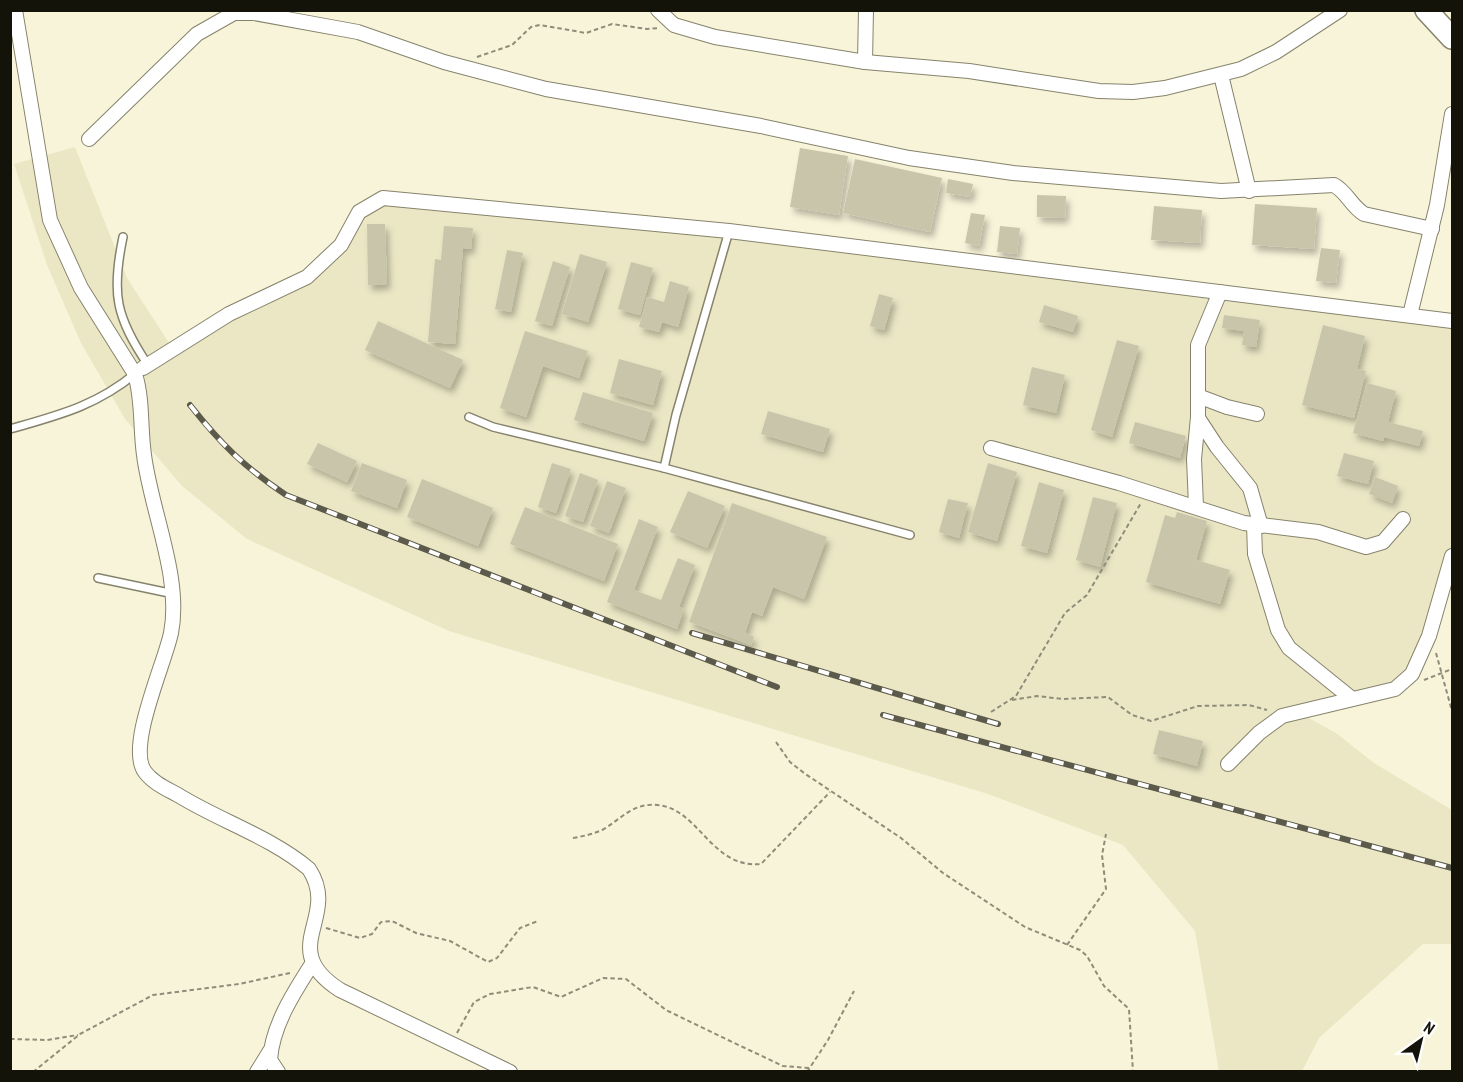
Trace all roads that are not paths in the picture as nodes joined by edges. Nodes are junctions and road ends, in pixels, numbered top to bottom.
1 (15, 10) edge
2 (658, 10) edge
3 (866, 10) edge
4 (1341, 10) edge
5 (1426, 10) edge
6 (234, 12) edge
7 (1452, 39) edge
8 (866, 62) junction
9 (1221, 75) junction
10 (1452, 114) edge
11 (89, 138) dead end
12 (1249, 191) junction
13 (1432, 229) junction
14 (729, 231) junction
15 (123, 237) dead end
16 (1220, 292) junction
17 (1410, 315) junction
18 (1452, 321) edge
19 (142, 369) junction
20 (1198, 396) junction
21 (1257, 414) dead end
22 (469, 417) dead end
23 (1198, 417) junction
24 (10, 429) edge
25 (991, 448) dead end
26 (664, 468) junction
27 (1196, 506) junction
28 (1403, 519) dead end
29 (1258, 525) junction
30 (910, 535) dead end
31 (1452, 556) edge
32 (98, 578) dead end
33 (174, 594) junction
34 (1351, 698) junction
35 (1228, 764) dead end
36 (309, 968) junction
37 (271, 1050) junction
38 (257, 1071) edge
39 (278, 1071) edge
40 (510, 1071) edge

1 - 19 street
2 - 8 street
3 - 8 street
4 - 9 street
5 - 7 highway
6 - 11 street
6 - 12 street
8 - 9 street
9 - 12 street
10 - 13 street
12 - 13 street
13 - 17 street
14 - 16 street
14 - 19 street
14 - 26 lane
15 - 19 lane
16 - 17 street
16 - 20 street
17 - 18 street
19 - 24 lane
19 - 33 street
20 - 21 street
20 - 23 street
22 - 26 lane
23 - 27 street
23 - 29 street
25 - 27 street
26 - 30 lane
27 - 29 street
28 - 29 street
29 - 34 street
31 - 34 street
32 - 33 lane
33 - 36 street
34 - 35 street
36 - 37 street
36 - 40 street
37 - 38 street
37 - 39 street

